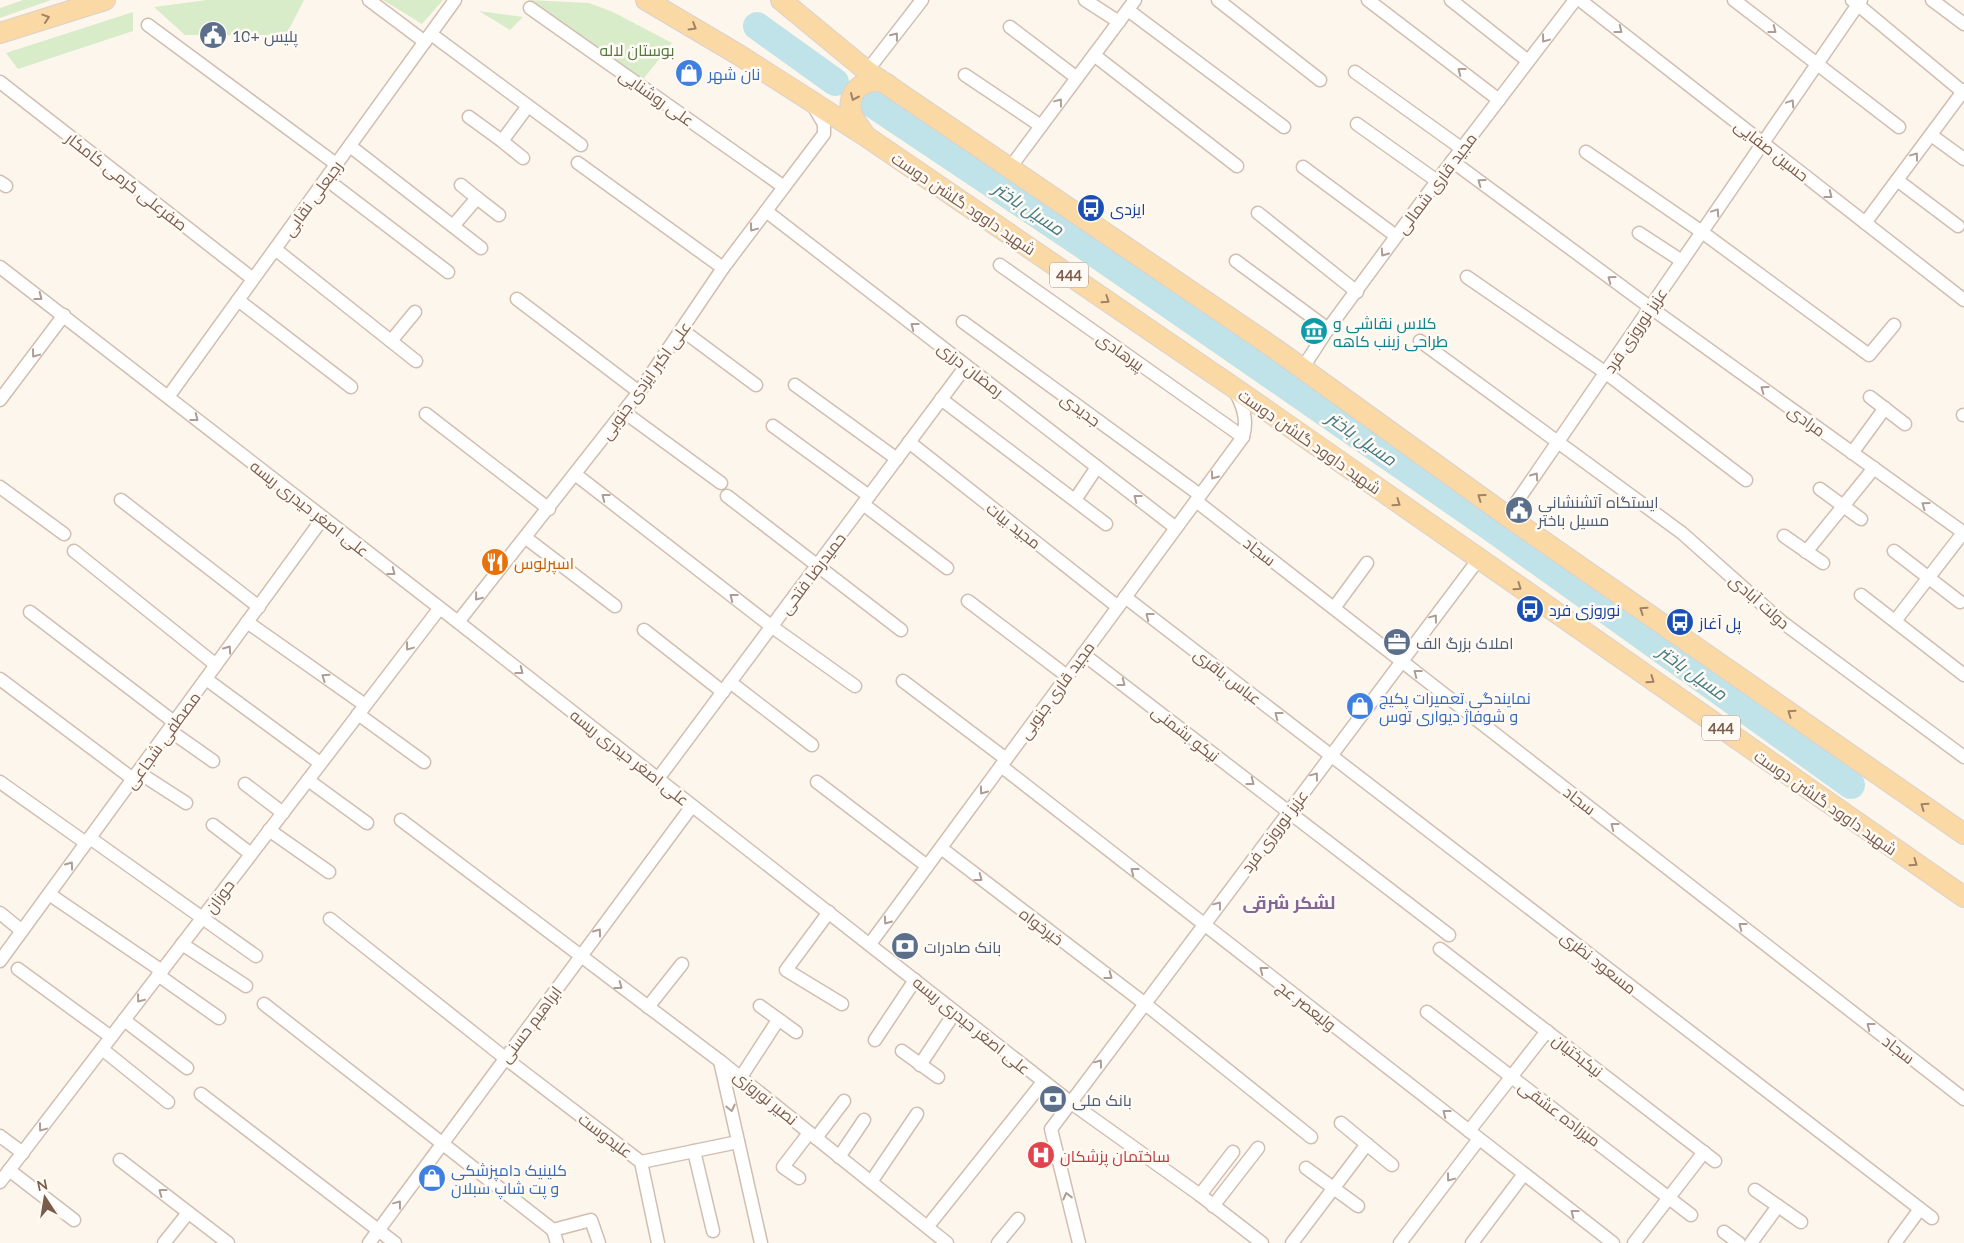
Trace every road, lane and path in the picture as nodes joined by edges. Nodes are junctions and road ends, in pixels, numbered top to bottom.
1 (105, 0) edge
2 (370, 0) edge
3 (455, 0) edge
4 (672, 0) edge
5 (781, 0) edge
6 (1085, 0) edge
7 (1218, 0) edge
8 (1368, 0) edge
9 (1451, 0) edge
10 (1575, 0) edge
11 (1580, 0) edge
12 (1734, 0) edge
13 (1932, 0) edge
14 (649, 1) edge
15 (916, 2) edge
16 (1857, 2) edge
17 (1131, 5) edge
18 (530, 8) dead end
19 (1118, 22) junction
20 (1964, 24) edge
21 (148, 25) dead end
22 (1010, 27) dead end
23 (0, 33) edge
24 (428, 38) junction
25 (1094, 55) junction
26 (1528, 60) junction
27 (1818, 64) junction
28 (867, 71) junction
29 (1355, 72) dead end
30 (965, 75) dead end
31 (1077, 78) junction
32 (1320, 80) dead end
33 (0, 82) edge
34 (889, 85) junction
35 (1964, 92) edge
36 (796, 94) junction
37 (1499, 100) junction
38 (528, 106) junction
39 (469, 117) dead end
40 (1357, 124) dead end
41 (1041, 126) junction
42 (1284, 127) dead end
43 (1899, 127) dead end
44 (864, 135) junction
45 (1931, 135) junction
46 (502, 141) junction
47 (1763, 143) junction
48 (350, 146) junction
49 (581, 146) dead end
50 (1461, 148) junction
51 (1586, 152) dead end
52 (523, 158) dead end
53 (1964, 159) edge
54 (1452, 161) junction
55 (578, 163) dead end
56 (336, 164) junction
57 (1238, 166) dead end
58 (1302, 167) dead end
59 (1009, 169) junction
60 (326, 179) junction
61 (1897, 180) junction
62 (1437, 181) junction
63 (461, 185) dead end
64 (784, 186) junction
65 (477, 198) junction
66 (766, 211) junction
67 (1258, 213) dead end
68 (498, 215) dead end
69 (1865, 223) junction
70 (453, 226) junction
71 (1958, 226) dead end
72 (1702, 232) junction
73 (1639, 233) dead end
74 (1396, 236) junction
75 (481, 248) dead end
76 (275, 249) junction
77 (1236, 261) dead end
78 (1682, 261) junction
79 (1000, 265) dead end
80 (0, 267) edge
81 (723, 268) junction
82 (448, 272) dead end
83 (1467, 277) dead end
84 (253, 279) junction
85 (1357, 292) junction
86 (517, 299) dead end
87 (238, 300) junction
88 (1964, 300) edge
89 (1651, 308) junction
90 (415, 312) dead end
91 (64, 315) junction
92 (963, 322) dead end
93 (1894, 325) dead end
94 (1328, 329) junction
95 (682, 330) junction
96 (391, 341) junction
97 (1420, 341) dead end
98 (416, 361) dead end
99 (966, 366) junction
100 (1302, 369) junction
101 (1606, 373) junction
102 (795, 384) dead end
103 (756, 385) dead end
104 (351, 387) dead end
105 (1233, 387) junction
106 (639, 392) junction
107 (2, 393) edge
108 (168, 397) junction
109 (1870, 397) dead end
110 (942, 399) junction
111 (1885, 408) junction
112 (624, 412) junction
113 (426, 414) dead end
114 (1905, 424) dead end
115 (773, 426) dead end
116 (1243, 437) junction
117 (1559, 441) junction
118 (909, 442) junction
119 (1852, 453) junction
120 (897, 459) junction
121 (1097, 467) junction
122 (1874, 468) junction
123 (575, 474) junction
124 (1746, 480) dead end
125 (721, 484) dead end
126 (0, 486) edge
127 (1820, 489) dead end
128 (727, 496) dead end
129 (1198, 498) junction
130 (121, 500) dead end
131 (866, 500) junction
132 (1075, 500) junction
133 (1843, 506) junction
134 (549, 509) junction
135 (1508, 516) junction
136 (323, 518) junction
137 (1861, 519) dead end
138 (1106, 524) dead end
139 (1176, 528) junction
140 (1964, 533) edge
141 (64, 534) dead end
142 (1784, 536) dead end
143 (526, 538) junction
144 (74, 551) dead end
145 (1894, 551) dead end
146 (1806, 552) junction
147 (1478, 560) junction
148 (1367, 563) dead end
149 (1823, 564) dead end
150 (818, 565) junction
151 (947, 568) dead end
152 (1929, 577) junction
153 (1861, 595) dead end
154 (968, 601) dead end
155 (1122, 602) junction
156 (1960, 602) dead end
157 (615, 606) dead end
158 (259, 607) junction
159 (1334, 608) junction
160 (439, 609) junction
161 (30, 612) dead end
162 (1895, 621) junction
163 (247, 622) junction
164 (458, 622) junction
165 (772, 626) junction
166 (644, 630) dead end
167 (901, 630) dead end
168 (1083, 654) junction
169 (1402, 661) junction
170 (216, 665) junction
171 (1964, 675) edge
172 (1067, 676) junction
173 (0, 679) edge
174 (206, 679) junction
175 (903, 681) dead end
176 (855, 686) dead end
177 (726, 687) junction
178 (361, 710) junction
179 (172, 726) junction
180 (812, 744) dead end
181 (1331, 755) junction
182 (1964, 757) edge
183 (213, 761) dead end
184 (424, 762) dead end
185 (320, 763) junction
186 (1003, 763) junction
187 (135, 776) junction
188 (308, 780) junction
189 (657, 780) junction
190 (0, 782) edge
191 (817, 782) dead end
192 (245, 784) dead end
193 (186, 803) dead end
194 (692, 806) junction
195 (1288, 811) junction
196 (283, 813) junction
197 (401, 820) dead end
198 (367, 823) dead end
199 (213, 825) dead end
200 (269, 830) junction
201 (1964, 834) edge
202 (88, 840) junction
203 (940, 848) junction
204 (251, 854) junction
205 (927, 866) junction
206 (329, 872) dead end
207 (49, 894) junction
208 (1964, 897) edge
209 (829, 912) junction
210 (0, 913) edge
211 (202, 918) junction
212 (330, 919) dead end
213 (1203, 924) junction
214 (22, 931) junction
215 (1449, 935) dead end
216 (182, 944) junction
217 (870, 944) junction
218 (1440, 949) dead end
219 (256, 956) dead end
220 (580, 957) junction
221 (0, 961) edge
222 (682, 964) dead end
223 (18, 969) dead end
224 (160, 973) junction
225 (915, 980) junction
226 (246, 986) dead end
227 (1144, 1003) junction
228 (264, 1004) dead end
229 (842, 1004) dead end
230 (760, 1006) dead end
231 (648, 1007) junction
232 (955, 1012) junction
233 (1427, 1012) dead end
234 (219, 1018) dead end
235 (124, 1020) junction
236 (778, 1020) junction
237 (1547, 1031) junction
238 (796, 1032) dead end
239 (111, 1037) junction
240 (875, 1040) dead end
241 (102, 1049) junction
242 (902, 1051) dead end
243 (505, 1058) junction
244 (720, 1061) junction
245 (920, 1065) junction
246 (187, 1068) dead end
247 (1512, 1076) junction
248 (938, 1077) dead end
249 (741, 1078) junction
250 (1043, 1082) junction
251 (201, 1094) dead end
252 (1964, 1099) edge
253 (844, 1101) dead end
254 (168, 1102) dead end
255 (1070, 1102) junction
256 (917, 1114) dead end
257 (864, 1120) dead end
258 (1341, 1123) dead end
259 (1469, 1131) junction
260 (0, 1136) edge
261 (813, 1136) junction
262 (1311, 1137) dead end
263 (1480, 1139) junction
264 (738, 1142) junction
265 (442, 1144) junction
266 (1367, 1144) junction
267 (1258, 1148) dead end
268 (694, 1151) junction
269 (1233, 1152) dead end
270 (1704, 1152) junction
271 (23, 1153) junction
272 (840, 1157) junction
273 (120, 1160) dead end
274 (1715, 1161) dead end
275 (641, 1162) junction
276 (1392, 1165) dead end
277 (1306, 1168) dead end
278 (9, 1170) junction
279 (1524, 1174) junction
280 (799, 1178) dead end
281 (0, 1182) edge
282 (871, 1182) junction
283 (1333, 1188) junction
284 (1755, 1190) dead end
285 (1200, 1195) junction
286 (1669, 1197) junction
287 (1214, 1206) junction
288 (1358, 1206) dead end
289 (1778, 1206) junction
290 (1920, 1209) junction
291 (188, 1213) junction
292 (1691, 1215) dead end
293 (1932, 1218) dead end
294 (1018, 1219) dead end
295 (74, 1220) dead end
296 (932, 1221) dead end
297 (1801, 1222) dead end
298 (378, 1230) junction
299 (553, 1230) junction
300 (713, 1231) dead end
301 (1724, 1232) dead end
302 (164, 1243) edge
303 (228, 1243) edge
304 (369, 1243) edge
305 (395, 1243) edge
306 (558, 1243) edge
307 (598, 1243) edge
308 (658, 1243) edge
309 (761, 1243) edge
310 (947, 1243) edge
311 (998, 1243) edge
312 (1079, 1243) edge
313 (1262, 1243) edge
314 (1292, 1243) edge
315 (1400, 1243) edge
316 (1472, 1243) edge
317 (1613, 1243) edge
318 (1634, 1243) edge
319 (1739, 1243) edge
320 (1751, 1243) edge
321 (1895, 1243) edge

23 -> 1 main road
2 - 24 street
3 - 24 street, رجبعلی نقابی
4 - 14 main road
5 - 28 main road
6 - 19 street
7 - 32 street
37 -> 8 street
9 - 26 street
10 -> 26 street, مجید قاری شمالی
11 -> 47 street, حسین صفایی
12 -> 27 street
13 - 20 street
14 -> 36 main road, شهید داوود گلشن دوست / 444
28 -> 15 street
16 - 27 street, عزیز نوروزی فرد
16 - 35 street
17 - 19 street
17 - 42 street
18 - 64 street, علی روشنایی
19 - 25 street
21 - 56 street
22 - 31 street
24 - 38 street
24 - 48 street, رجبعلی نقابی
25 - 31 street
25 - 57 street
26 - 37 street, مجید قاری شمالی
27 - 43 street
47 -> 27 street, عزیز نوروزی فرد
28 - 34 main road
29 - 50 street
30 - 41 street
41 -> 31 street
33 - 84 street, صفرعلی کرمی کامکار
34 -> 44 main road
34 - 59 main road
35 - 45 street
36 - 44 main road, شهید داوود گلشن دوست / 444
36 - 64 street, علی اکبر ایزدی جنوبی
37 - 50 street, مجید قاری شمالی
38 - 46 street
38 - 49 street
39 - 46 street
40 - 62 street
41 - 59 street
44 -> 105 main road, شهید داوود گلشن دوست / 444
45 - 53 street
61 -> 45 street
46 - 52 street
47 -> 69 street, حسین صفایی
72 -> 47 street, عزیز نوروزی فرد
48 - 56 street, رجبعلی نقابی
48 - 70 street
50 - 54 street, مجید قاری شمالی
51 - 72 street
54 - 62 street, مجید قاری شمالی
89 -> 54 street, مرادی
55 - 81 street
56 - 60 street, رجبعلی نقابی
58 - 74 street
59 - 100 main road
60 - 76 street, رجبعلی نقابی
60 - 82 street
61 - 69 street
61 - 71 street
62 - 74 street, مجید قاری شمالی
63 - 65 street
64 - 66 street, علی اکبر ایزدی جنوبی
65 - 68 street
65 - 70 street
66 -> 81 street, علی اکبر ایزدی جنوبی
99 -> 66 street, رمضان درزی
67 - 85 street
69 - 88 street, حسین صفایی
70 - 75 street
72 - 78 street, عزیز نوروزی فرد
72 - 93 street
73 - 78 street
74 -> 85 street, مجید قاری شمالی
76 - 84 street, رجبعلی نقابی
76 - 96 street
77 - 94 street
78 - 89 street, عزیز نوروزی فرد
79 - 116 street, پیرهادی
80 -> 91 street, علی اصغر حیدری ریسه
81 - 95 street, علی اکبر ایزدی جنوبی
83 - 101 street
84 - 87 street, رجبعلی نقابی
85 - 94 street, مجید قاری شمالی
86 - 106 street
87 - 104 street
87 - 108 street, رجبعلی نقابی
89 - 101 street, عزیز نوروزی فرد
119 -> 89 street, مرادی
90 - 96 street
91 -> 107 street
91 - 108 street, علی اصغر حیدری ریسه
92 - 129 street, جدیدی
94 - 100 street, مجید قاری شمالی
95 - 103 street
95 - 106 street, علی اکبر ایزدی جنوبی
96 - 98 street
97 - 117 street, دولت آبادی
99 - 110 street, حمیدرضا فتحی
99 - 121 street, رمضان درزی
135 -> 100 main road
101 - 117 street, عزیز نوروزی فرد
101 - 124 street
102 - 120 street
105 - 116 street
105 -> 147 main road, شهید داوود گلشن دوست / 444
106 - 112 street, علی اکبر ایزدی جنوبی
108 -> 136 street, علی اصغر حیدری ریسه
109 - 111 street
110 - 118 street, حمیدرضا فتحی
110 - 132 street
111 - 114 street
111 - 119 street
112 - 123 street, علی اکبر ایزدی جنوبی
112 - 125 street
113 - 134 street
115 - 131 street
116 -> 129 street, مجید قاری جنوبی
135 -> 117 street, عزیز نوروزی فرد
117 - 182 street, دولت آبادی
118 - 120 street, حمیدرضا فتحی
118 - 155 street, مجید بیات
119 - 122 street, مرادی
120 - 131 street, حمیدرضا فتحی
121 - 132 street
139 -> 121 street, رمضان درزی
122 - 133 street
140 -> 122 street, مرادی
123 - 134 street, علی اکبر ایزدی جنوبی
165 -> 123 street
126 - 141 street
127 - 133 street
128 - 150 street
129 - 139 street, مجید قاری جنوبی
129 - 159 street, سجاد
130 - 158 street
131 - 150 street, حمیدرضا فتحی
131 - 151 street
132 - 138 street
133 - 137 street
133 - 146 street
134 - 143 street, علی اکبر ایزدی جنوبی
201 -> 135 main road
136 - 158 street, مصطفی شجاعی
136 -> 160 street, علی اصغر حیدری ریسه
139 - 155 street, مجید قاری جنوبی
140 - 152 street
142 - 146 street
143 - 157 street
143 -> 164 street, علی اکبر ایزدی جنوبی
144 - 170 street
145 - 152 street
146 - 149 street
169 -> 147 street, عزیز نوروزی فرد
147 -> 208 main road, شهید داوود گلشن دوست / 444
148 - 159 street
150 - 165 street, حمیدرضا فتحی
150 - 167 street
152 - 156 street
152 - 162 street
153 - 162 street
154 - 172 street
155 - 168 street, مجید قاری جنوبی
181 -> 155 street, عباس باقری
158 - 163 street, مصطفی شجاعی
159 - 169 street, سجاد
160 - 164 street, علی اصغر حیدری ریسه
160 -> 178 street, حوزان
161 - 179 street
162 - 171 street
170 -> 163 street, مصطفی شجاعی
178 -> 163 street
164 -> 189 street, علی اصغر حیدری ریسه
165 - 176 street
165 - 177 street, حمیدرضا فتحی
166 - 177 street
168 - 172 street, مجید قاری جنوبی
168 -> 195 street, نیکو بشمنی
169 - 181 street, عزیز نوروزی فرد
252 -> 169 street, سجاد
170 - 174 street, مصطفی شجاعی
172 - 186 street, مجید قاری جنوبی
173 - 187 street
174 - 179 street, مصطفی شجاعی
174 - 185 street
175 - 186 street, ولیعصر عج
177 - 180 street
177 - 189 street, حمیدرضا فتحی
178 - 184 street
178 - 185 street, حوزان
179 - 183 street
179 - 187 street, مصطفی شجاعی
195 -> 181 street, عزیز نوروزی فرد
181 - 290 street, مسعود نظری
185 - 188 street, حوزان
186 -> 203 street, مجید قاری جنوبی
213 -> 186 street, ولیعصر عج
187 - 193 street
187 - 202 street, مصطفی شجاعی
188 - 196 street, حوزان
188 - 198 street
189 - 194 street, علی اصغر حیدری ریسه
190 - 202 street
191 - 205 street
192 - 196 street
194 - 209 street, علی اصغر حیدری ریسه
220 -> 194 street, ابراهیم حسنی
213 -> 195 street, عزیز نوروزی فرد
195 - 215 street
196 - 200 street, حوزان
197 - 220 street, نصیر نوروزی
199 - 204 street
200 - 204 street, حوزان
200 - 206 street
207 -> 202 street, مصطفی شجاعی
202 - 211 street
203 - 205 street, مجید قاری جنوبی
203 -> 227 street, خیرخواه
204 - 211 street, حوزان
205 -> 217 street, مجید قاری جنوبی
207 - 214 street, مصطفی شجاعی
207 - 224 street
209 - 217 street, علی اصغر حیدری ریسه
209 - 229 street
210 - 214 street
211 - 216 street, حوزان
211 - 219 street
212 - 243 street, علیدوست
213 - 227 street, عزیز نوروزی فرد
259 -> 213 street, ولیعصر عج
214 - 221 street, مصطفی شجاعی
216 - 224 street, حوزان
216 - 226 street
217 - 225 street, علی اصغر حیدری ریسه
218 - 237 street, نیکبختیان
220 -> 231 street, نصیر نوروزی
220 - 243 street, ابراهیم حسنی
222 - 231 street
223 - 239 street
224 - 234 street
224 -> 235 street, حوزان
225 - 232 street, علی اصغر حیدری ریسه
225 - 240 street
255 -> 227 street, عزیز نوروزی فرد
227 - 262 street, خیرخواه
228 - 265 street
230 - 236 street
231 - 244 street, نصیر نوروزی
232 - 245 street
232 - 250 street, علی اصغر حیدری ریسه
233 - 247 street, میرزاده عشقی
235 - 239 street, حوزان
235 - 246 street
236 - 238 street
236 - 249 street
237 - 247 street
237 - 270 street, نیکبختیان
239 - 241 street, حوزان
241 - 254 street
241 -> 271 street, حوزان
242 - 245 street
243 - 265 street, ابراهیم حسنی
243 - 275 street, علیدوست
244 - 249 street, نصیر نوروزی
244 -> 264 street
245 - 248 street
247 - 259 street
247 - 286 street, میرزاده عشقی
249 - 261 street, نصیر نوروزی
250 - 255 street, علی اصغر حیدری ریسه
250 - 296 street
251 - 298 street
253 - 261 street
255 - 285 street, علی اصغر حیدری ریسه
312 -> 255 street, عزیز نوروزی فرد
256 - 282 street
257 - 272 street
258 - 266 street
259 - 263 street, ولیعصر عج
260 - 271 street
261 - 272 street, نصیر نوروزی
261 - 280 street
263 - 279 street, ولیعصر عج
263 -> 315 street
264 - 268 street
264 - 309 street
298 -> 265 street, ابراهیم حسنی
265 - 299 street
266 - 276 street
266 - 283 street
267 - 287 street
268 - 275 street
268 - 300 street
269 - 285 street
270 - 274 street, نیکبختیان
270 - 286 street
271 - 278 street, حوزان
272 - 282 street, نصیر نوروزی
291 -> 273 street
275 - 308 street, علیدوست
277 - 283 street
278 - 281 street, حوزان
278 - 295 street
279 - 316 street
317 -> 279 street, ولیعصر عج
282 - 310 street, نصیر نوروزی
283 - 288 street
283 - 314 street
284 - 289 street
285 - 287 street, علی اصغر حیدری ریسه
286 - 292 street, میرزاده عشقی
286 - 318 street
287 - 313 street, علی اصغر حیدری ریسه
289 - 297 street
289 - 320 street
290 - 293 street, مسعود نظری
290 - 321 street
291 - 302 street
291 - 303 street
294 - 311 street
298 - 304 street, ابراهیم حسنی
298 - 305 street
299 - 306 street
299 - 307 street
301 - 319 street

